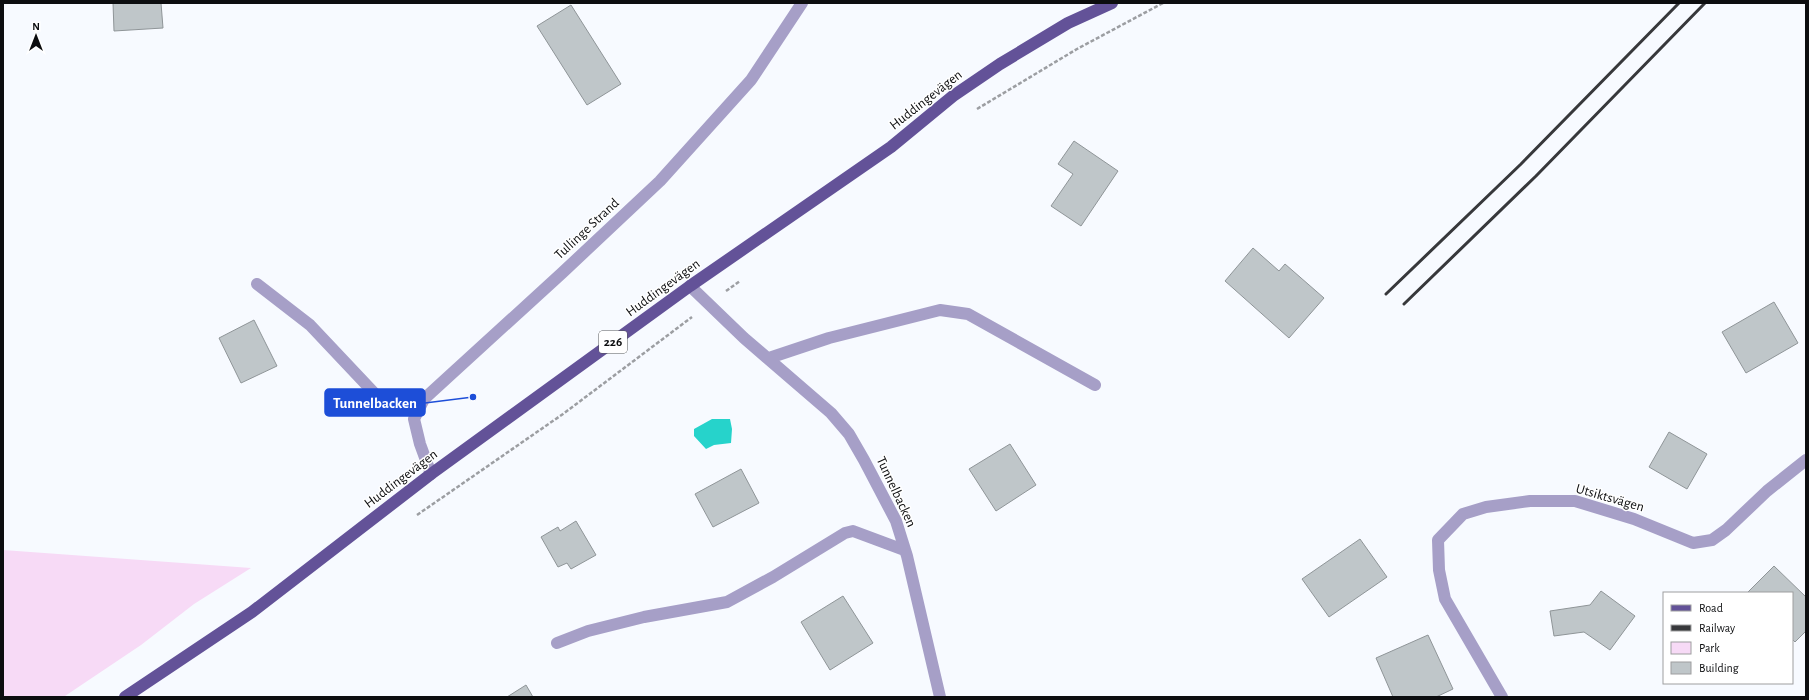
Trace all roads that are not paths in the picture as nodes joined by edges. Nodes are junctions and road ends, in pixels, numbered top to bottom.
1 (802, 3) edge
2 (1112, 3) edge
3 (257, 284) dead end
4 (690, 286) junction
5 (769, 358) junction
6 (1095, 385) dead end
7 (418, 412) junction
8 (1806, 460) edge
9 (431, 474) junction
10 (904, 550) junction
11 (557, 643) dead end
12 (125, 697) edge
13 (940, 697) edge
14 (1502, 697) edge

1 - 7 street, Tullinge Strand
2 - 4 main road, Huddingevägen / 226
3 - 7 street
4 - 5 street, Tunnelbacken
4 - 9 main road, Huddingevägen / 226
5 - 6 street
5 - 10 street, Tunnelbacken
7 - 9 street, Tullinge Strand
8 - 14 street, Utsiktsvägen
9 - 12 main road, Huddingevägen / 226
10 - 11 street
10 - 13 street, Tunnelbacken

